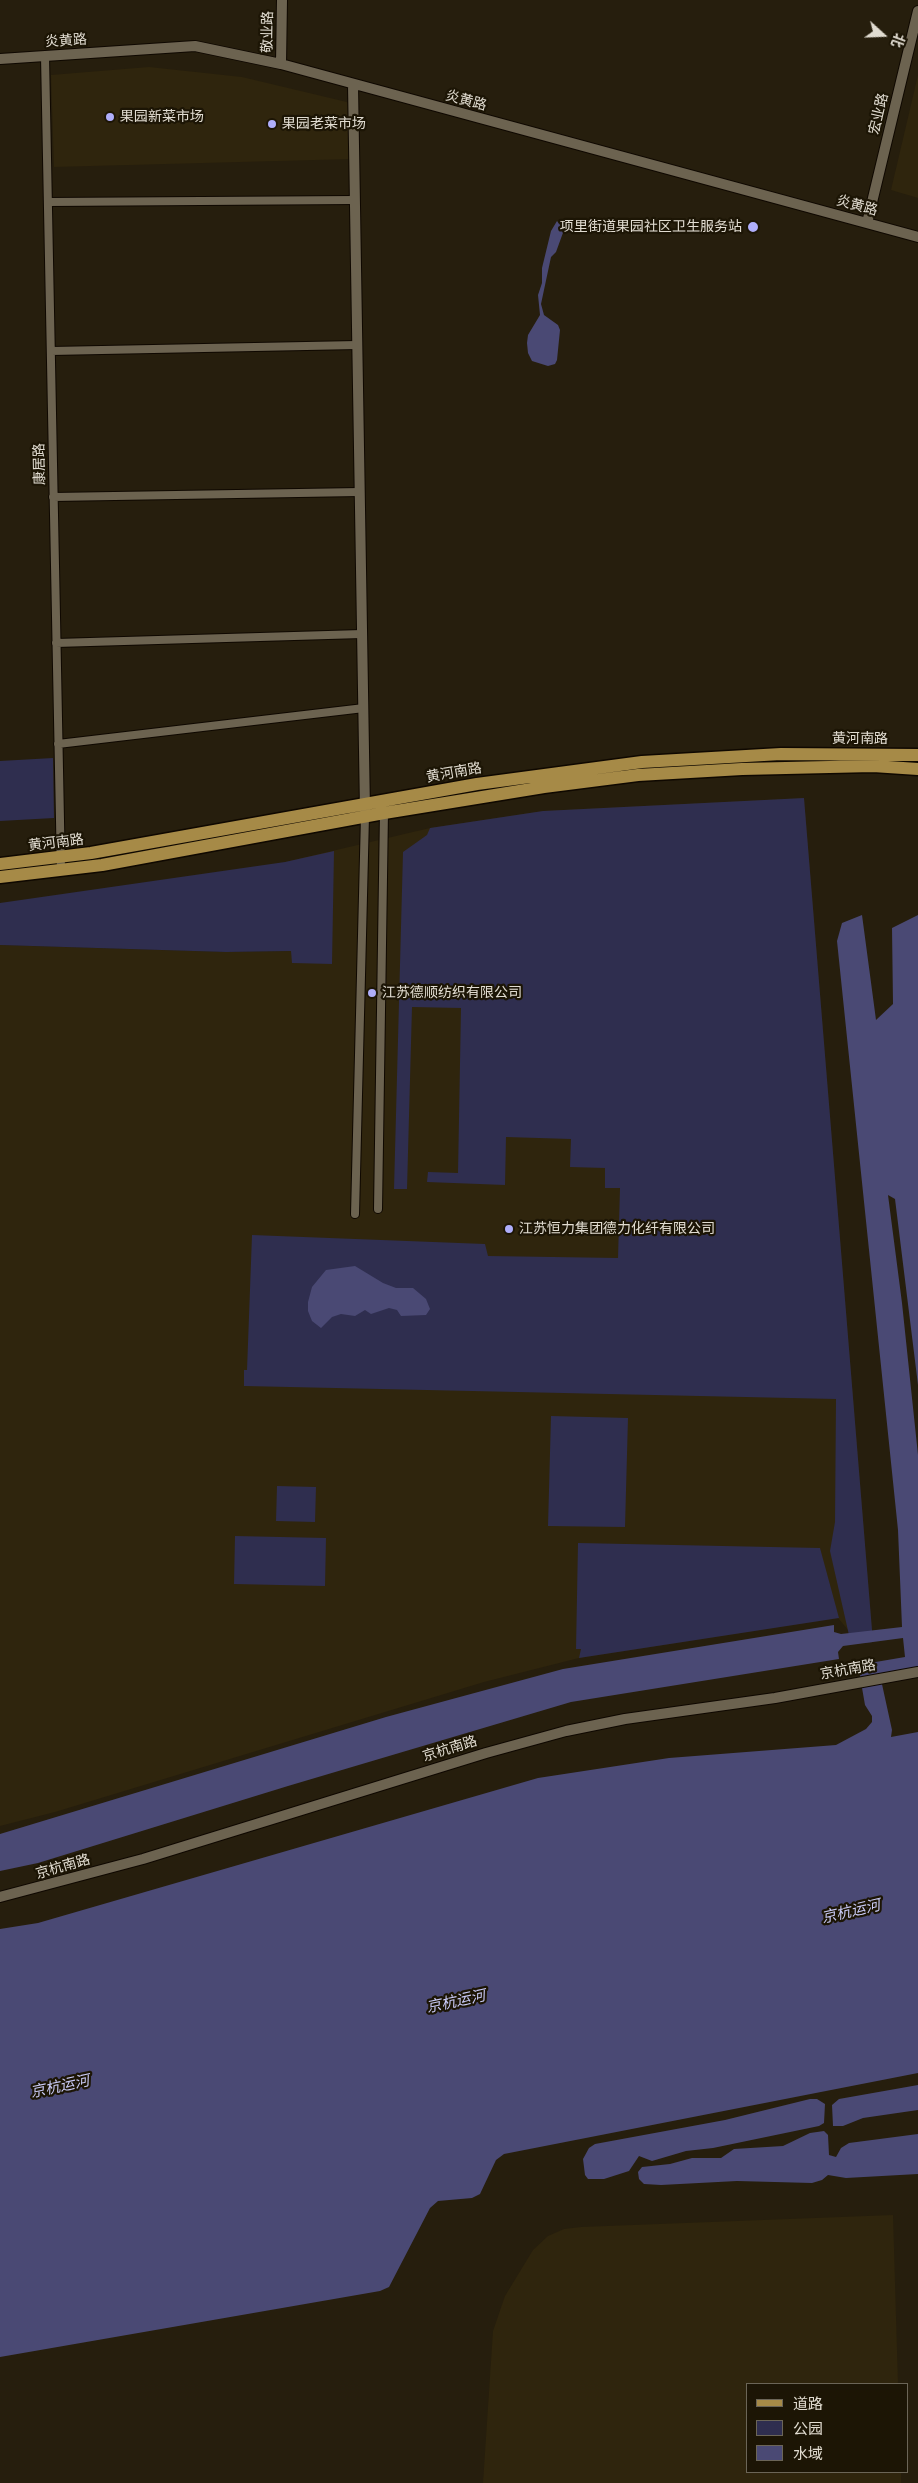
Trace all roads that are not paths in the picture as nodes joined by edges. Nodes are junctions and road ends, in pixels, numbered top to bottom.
1 (282, 0) edge
2 (918, 11) edge
3 (45, 56) junction
4 (0, 59) edge
5 (281, 64) junction
6 (353, 85) junction
7 (355, 200) junction
8 (48, 202) junction
9 (867, 223) junction
10 (918, 237) edge
11 (357, 345) junction
12 (51, 351) junction
13 (360, 492) junction
14 (53, 497) junction
15 (362, 634) junction
16 (56, 643) junction
17 (364, 708) junction
18 (58, 744) junction
19 (918, 756) edge
20 (918, 769) edge
21 (365, 802) junction
22 (384, 807) junction
23 (365, 816) junction
24 (60, 858) junction
25 (0, 864) edge
26 (61, 871) junction
27 (0, 877) edge
28 (378, 1209) dead end
29 (355, 1214) dead end
30 (918, 1672) edge
31 (0, 1897) edge

1 - 5 street, 敬业路
2 - 9 street, 宏业路
3 - 4 street, 炎黄路
3 - 5 street, 炎黄路
3 - 8 street, 康居路
5 - 6 street, 炎黄路
6 - 7 street
6 - 9 street, 炎黄路
7 - 8 street
7 - 11 street
8 - 12 street, 康居路
9 - 10 street, 炎黄路
11 - 12 street
11 - 13 street
12 - 14 street, 康居路
13 - 14 street
13 - 15 street
14 - 16 street, 康居路
15 - 16 street
15 - 17 street
16 - 18 street, 康居路
17 - 18 street
17 - 21 street
18 - 24 street, 康居路
19 - 22 main road, 黄河南路
20 - 22 main road, 黄河南路
21 - 22 main road, 黄河南路
21 - 23 street
21 - 24 main road, 黄河南路
22 - 23 main road, 黄河南路
22 - 28 street
23 - 26 main road, 黄河南路
23 - 29 street
24 - 25 main road, 黄河南路
24 - 26 street, 康居路
26 - 27 main road, 黄河南路
30 - 31 street, 京杭南路

